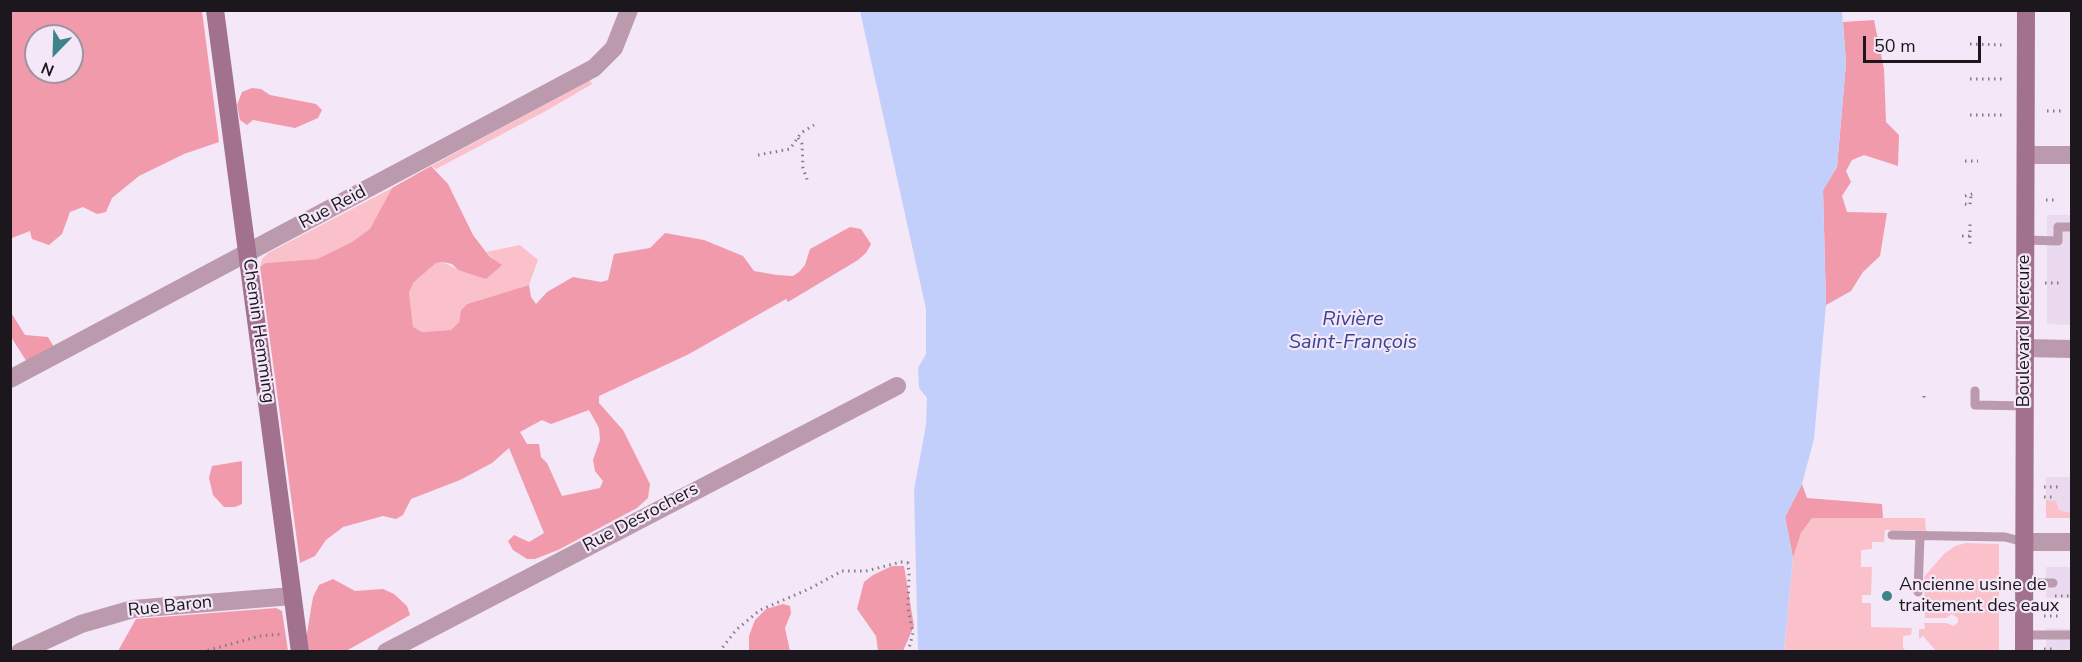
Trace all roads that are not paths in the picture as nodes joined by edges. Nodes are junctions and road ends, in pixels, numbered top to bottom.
1 (214, 10) edge
2 (629, 10) edge
3 (2026, 10) edge
4 (2026, 155) junction
5 (2072, 155) edge
6 (2072, 227) edge
7 (2025, 240) junction
8 (248, 252) junction
9 (2025, 348) junction
10 (2072, 349) edge
11 (10, 379) edge
12 (897, 386) dead end
13 (1975, 391) dead end
14 (2025, 406) junction
15 (1892, 535) dead end
16 (1920, 536) junction
17 (2024, 542) junction
18 (2072, 542) edge
19 (2024, 583) junction
20 (2053, 583) dead end
21 (1918, 592) dead end
22 (292, 596) junction
23 (2072, 634) edge
24 (2024, 643) edge
25 (20, 651) edge
26 (300, 651) edge
27 (386, 651) edge

1 - 8 street, Chemin Hemming
2 - 8 street, Rue Reid
3 - 4 street, Boulevard Mercure
4 - 5 street
4 - 7 street, Boulevard Mercure
6 - 7 lane
7 - 9 street, Boulevard Mercure
8 - 11 street, Rue Reid
8 - 22 street, Chemin Hemming
9 - 10 street
9 - 14 street, Boulevard Mercure
12 - 27 street, Rue Desrochers
13 - 14 lane
14 - 17 street, Boulevard Mercure
15 - 16 lane
16 - 17 lane
16 - 21 lane
17 - 18 street
17 - 19 street, Boulevard Mercure
19 - 20 lane
19 - 24 street, Boulevard Mercure
22 - 25 street, Rue Baron
22 - 26 street, Chemin Hemming
23 - 24 lane

